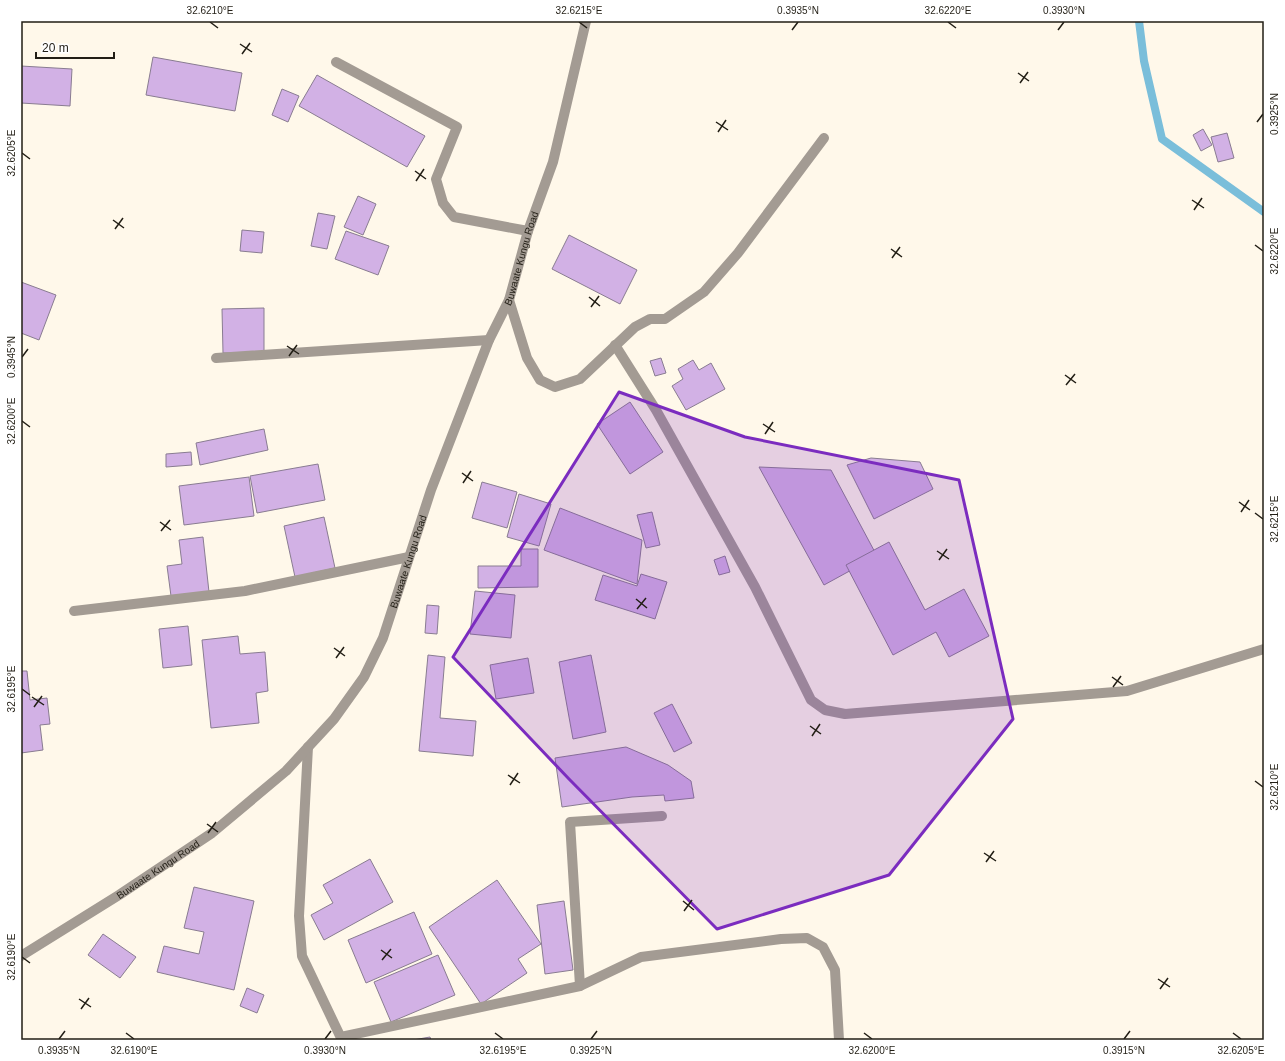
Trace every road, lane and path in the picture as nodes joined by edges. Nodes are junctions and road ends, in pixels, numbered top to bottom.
1 (586, 21) edge
2 (336, 62) dead end
3 (824, 138) dead end
4 (528, 231) junction
5 (509, 300) junction
6 (489, 340) junction
7 (615, 345) junction
8 (216, 358) dead end
9 (409, 557) junction
10 (74, 611) dead end
11 (1264, 649) edge
12 (308, 747) junction
13 (662, 816) dead end
14 (21, 956) edge
15 (580, 986) junction
16 (341, 1039) edge
17 (840, 1040) edge

1 - 4 street, Buwaate Kungu Road
2 - 4 street
3 - 7 street
4 - 5 street, Buwaate Kungu Road
5 - 6 street, Buwaate Kungu Road
5 - 7 street
6 - 8 street
6 - 9 street, Buwaate Kungu Road
7 - 11 street
9 - 10 street
9 - 12 street, Buwaate Kungu Road
12 - 14 street, Buwaate Kungu Road
12 - 16 street
13 - 15 street
15 - 16 street
15 - 17 street

